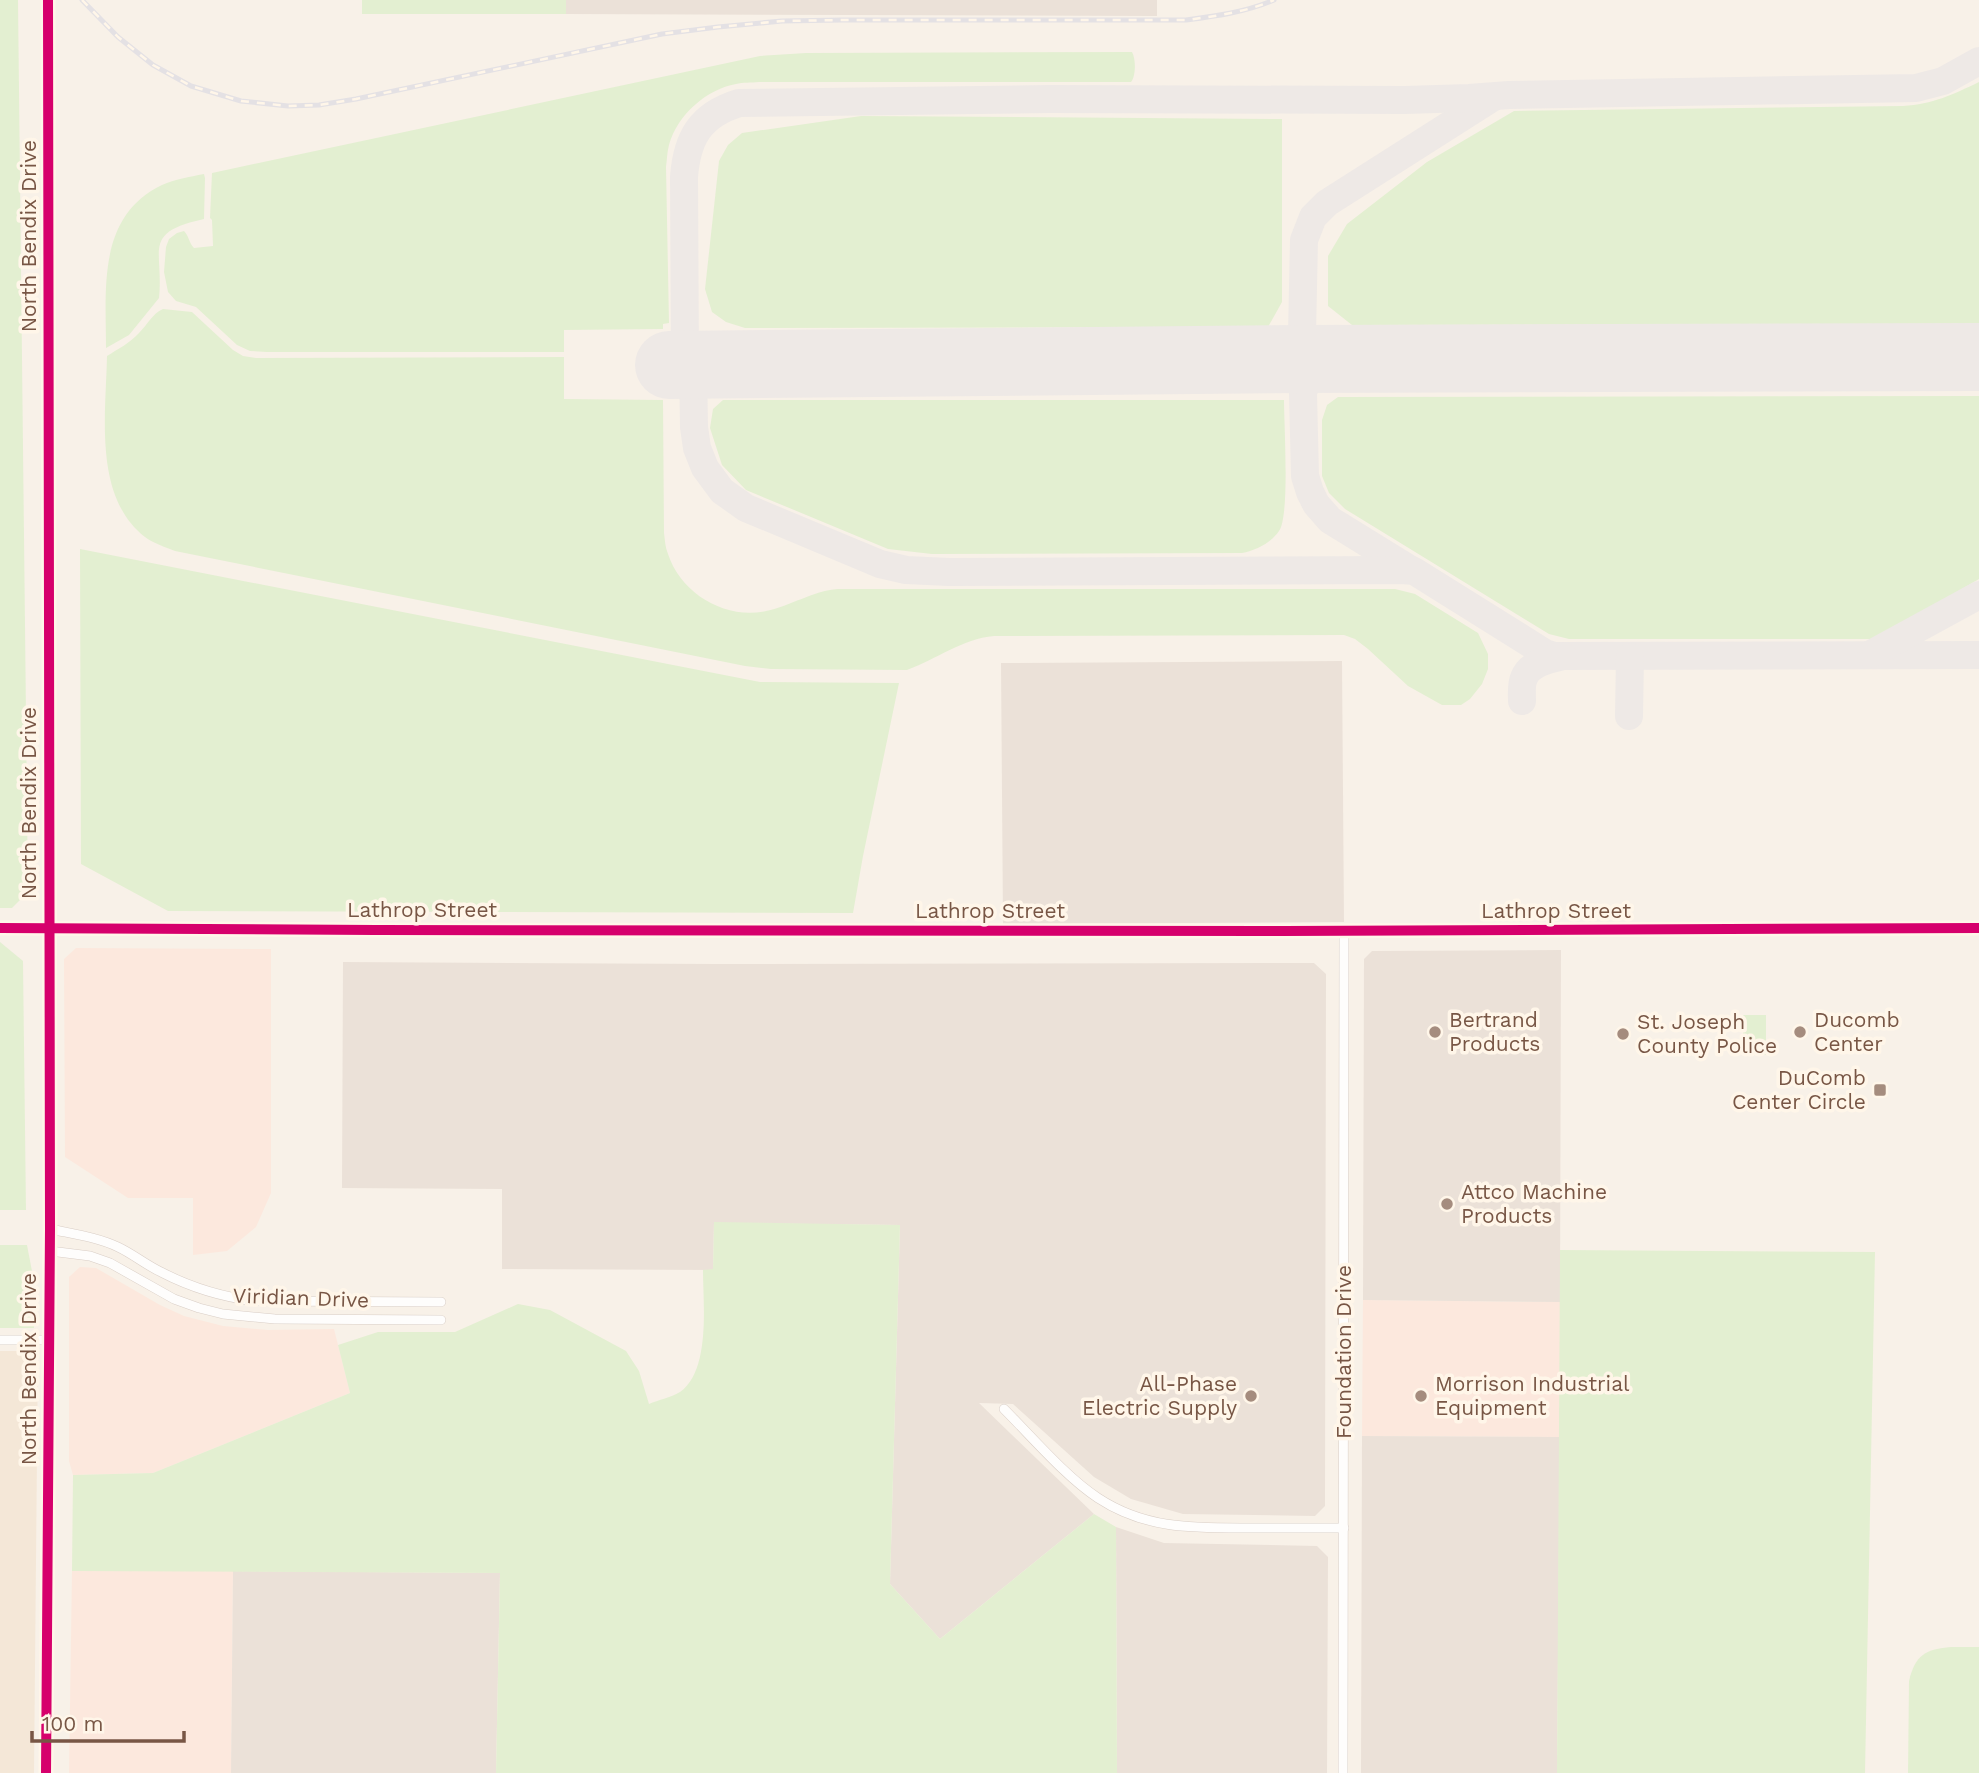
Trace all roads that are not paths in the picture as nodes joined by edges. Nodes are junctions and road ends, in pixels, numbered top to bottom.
1 (48, 0) edge
2 (0, 928) edge
3 (48, 928) junction
4 (1979, 928) edge
5 (1344, 931) junction
6 (50, 1229) junction
7 (50, 1251) junction
8 (441, 1302) dead end
9 (441, 1320) dead end
10 (0, 1340) edge
11 (49, 1340) junction
12 (1004, 1409) dead end
13 (1344, 1528) junction
14 (46, 1773) edge
15 (1343, 1773) edge

1 - 3 street, North Bendix Drive
2 - 3 street, Lathrop Street
3 - 5 street, Lathrop Street
3 - 6 street, North Bendix Drive
4 - 5 street, Lathrop Street
5 - 13 street, Foundation Drive
6 - 7 street, North Bendix Drive
6 - 8 street, Viridian Drive
7 - 9 street, Viridian Drive
7 - 11 street, North Bendix Drive
10 - 11 street
11 - 14 street, North Bendix Drive
12 - 13 street
13 - 15 street, Foundation Drive

